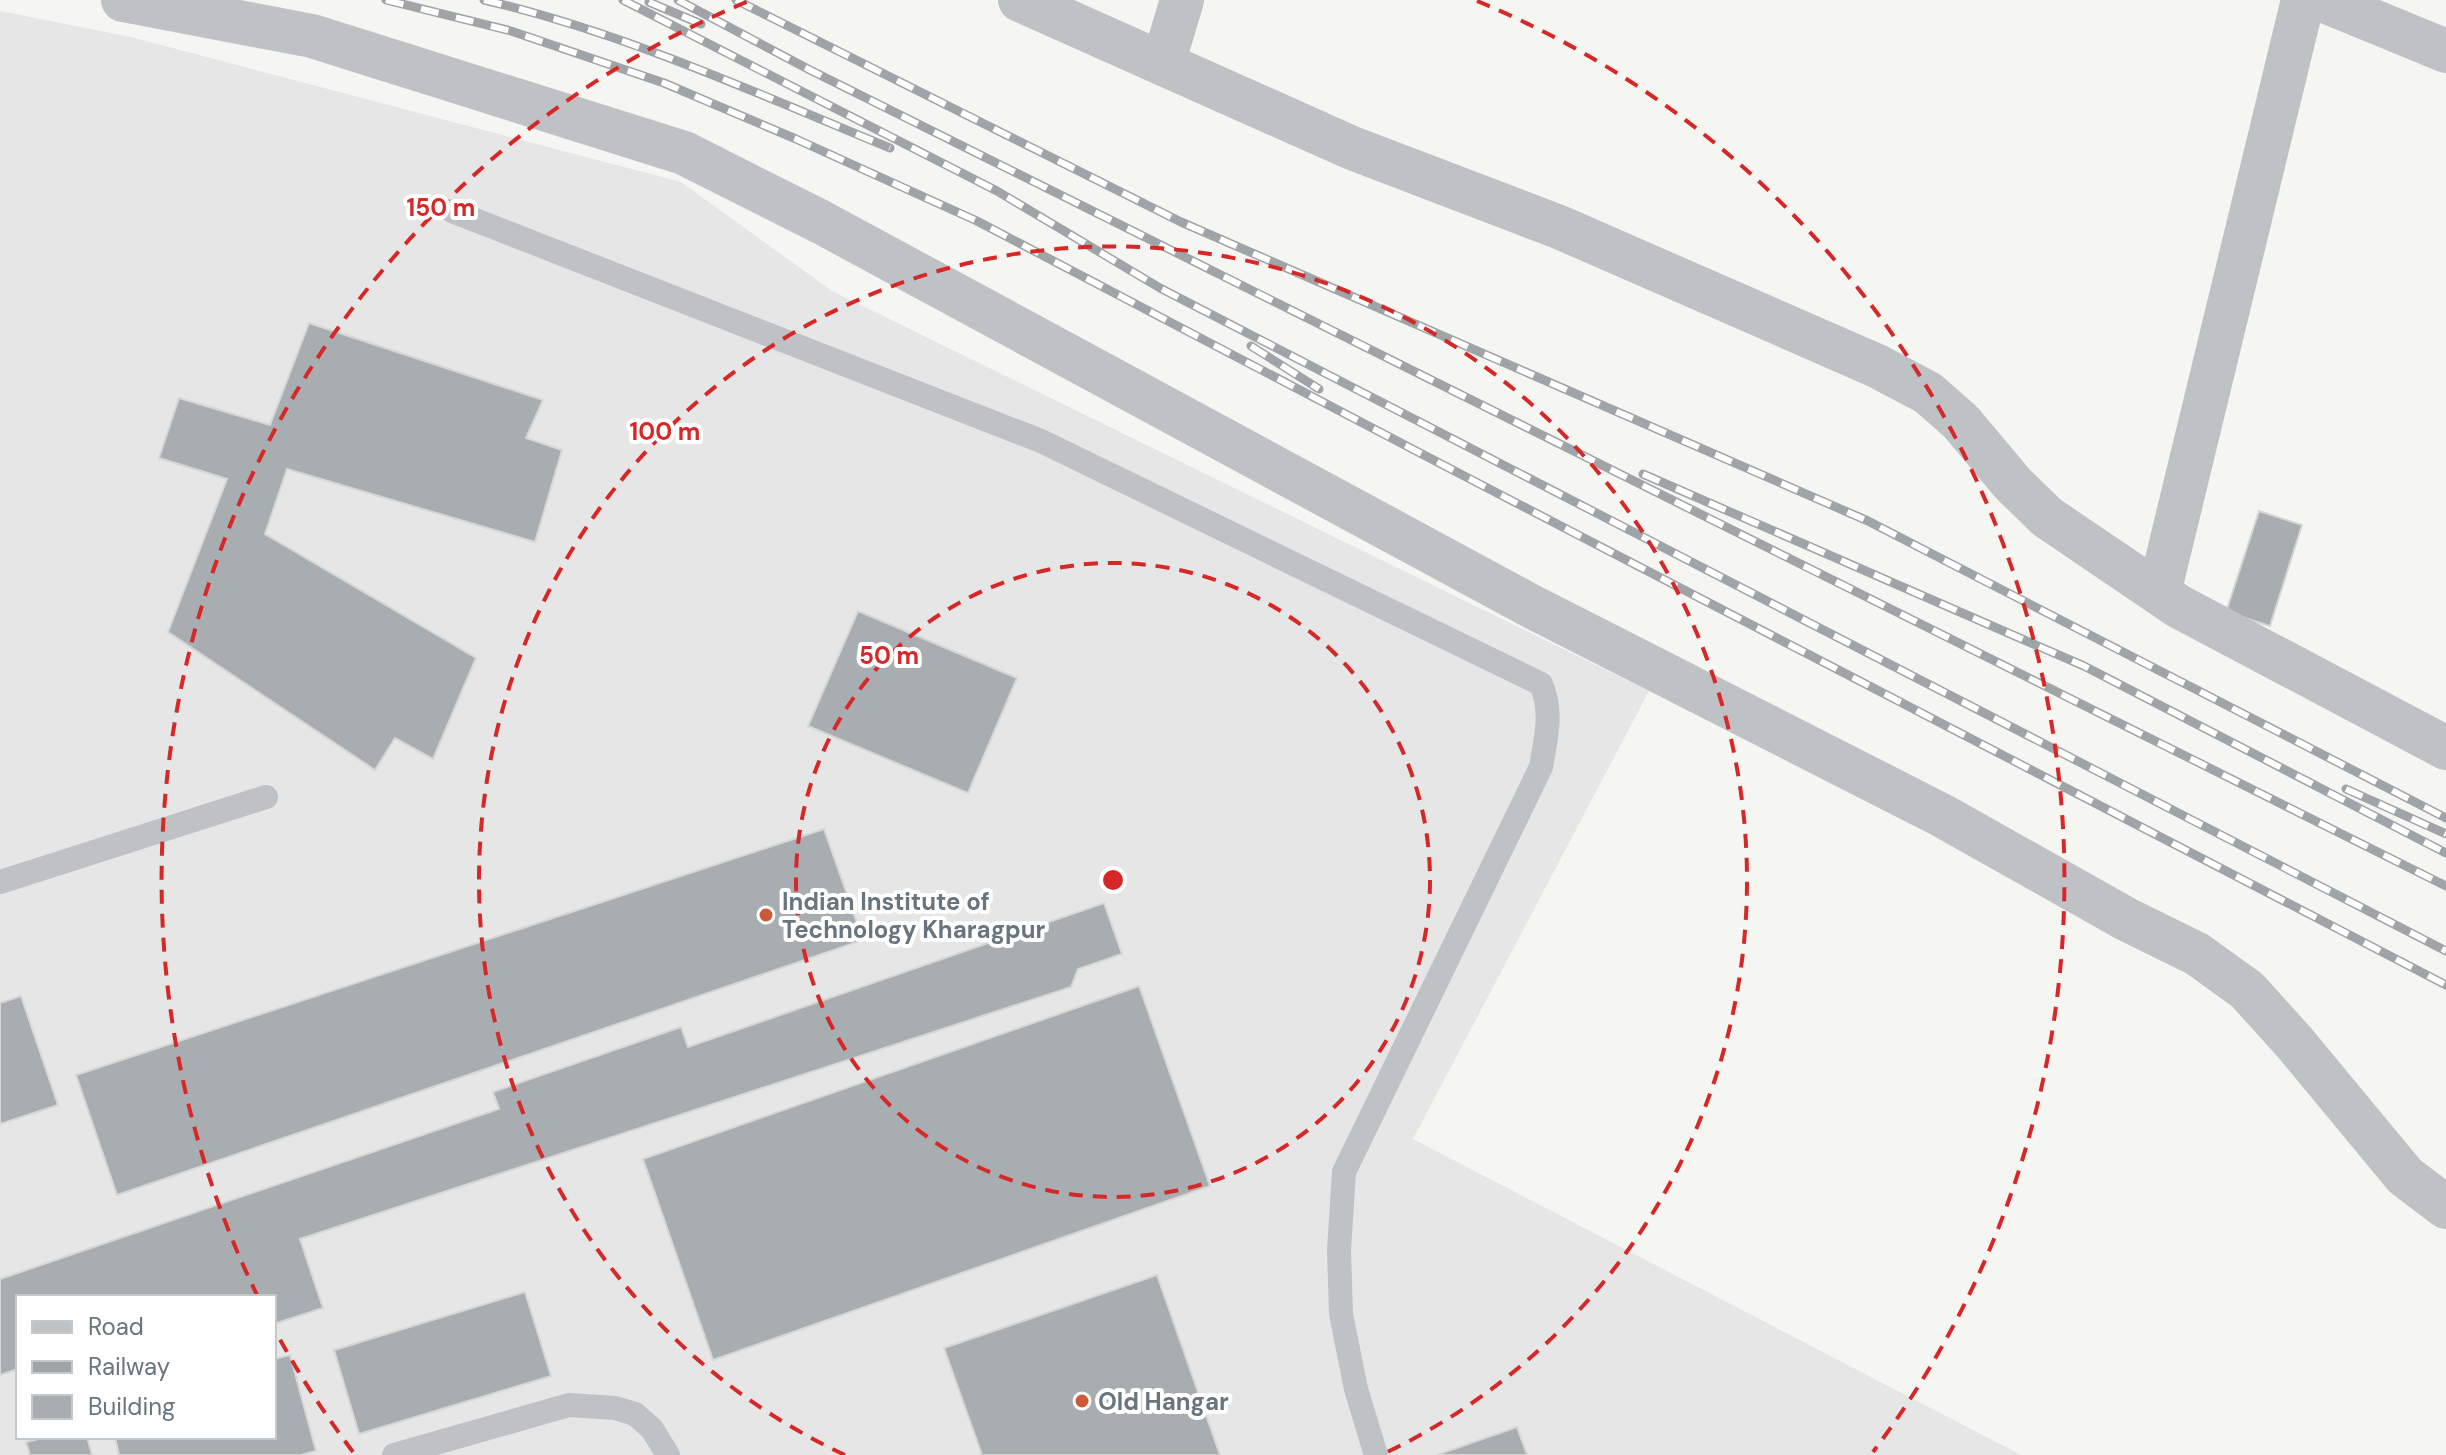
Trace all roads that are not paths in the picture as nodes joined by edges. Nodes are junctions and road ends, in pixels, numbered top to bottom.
1 (123, 0) edge
2 (1020, 0) edge
3 (1182, 0) edge
4 (2303, 0) edge
5 (2322, 0) edge
6 (2446, 51) edge
7 (1163, 64) junction
8 (452, 211) dead end
9 (2159, 593) junction
10 (2446, 748) edge
11 (266, 797) dead end
12 (0, 882) edge
13 (2446, 1207) edge
14 (394, 1455) edge
15 (668, 1455) edge
16 (1376, 1455) edge

1 - 13 street
2 - 7 street
3 - 7 street
4 - 9 street
5 - 6 street
7 - 9 street
8 - 16 lane
9 - 10 street
11 - 12 lane
14 - 15 lane

